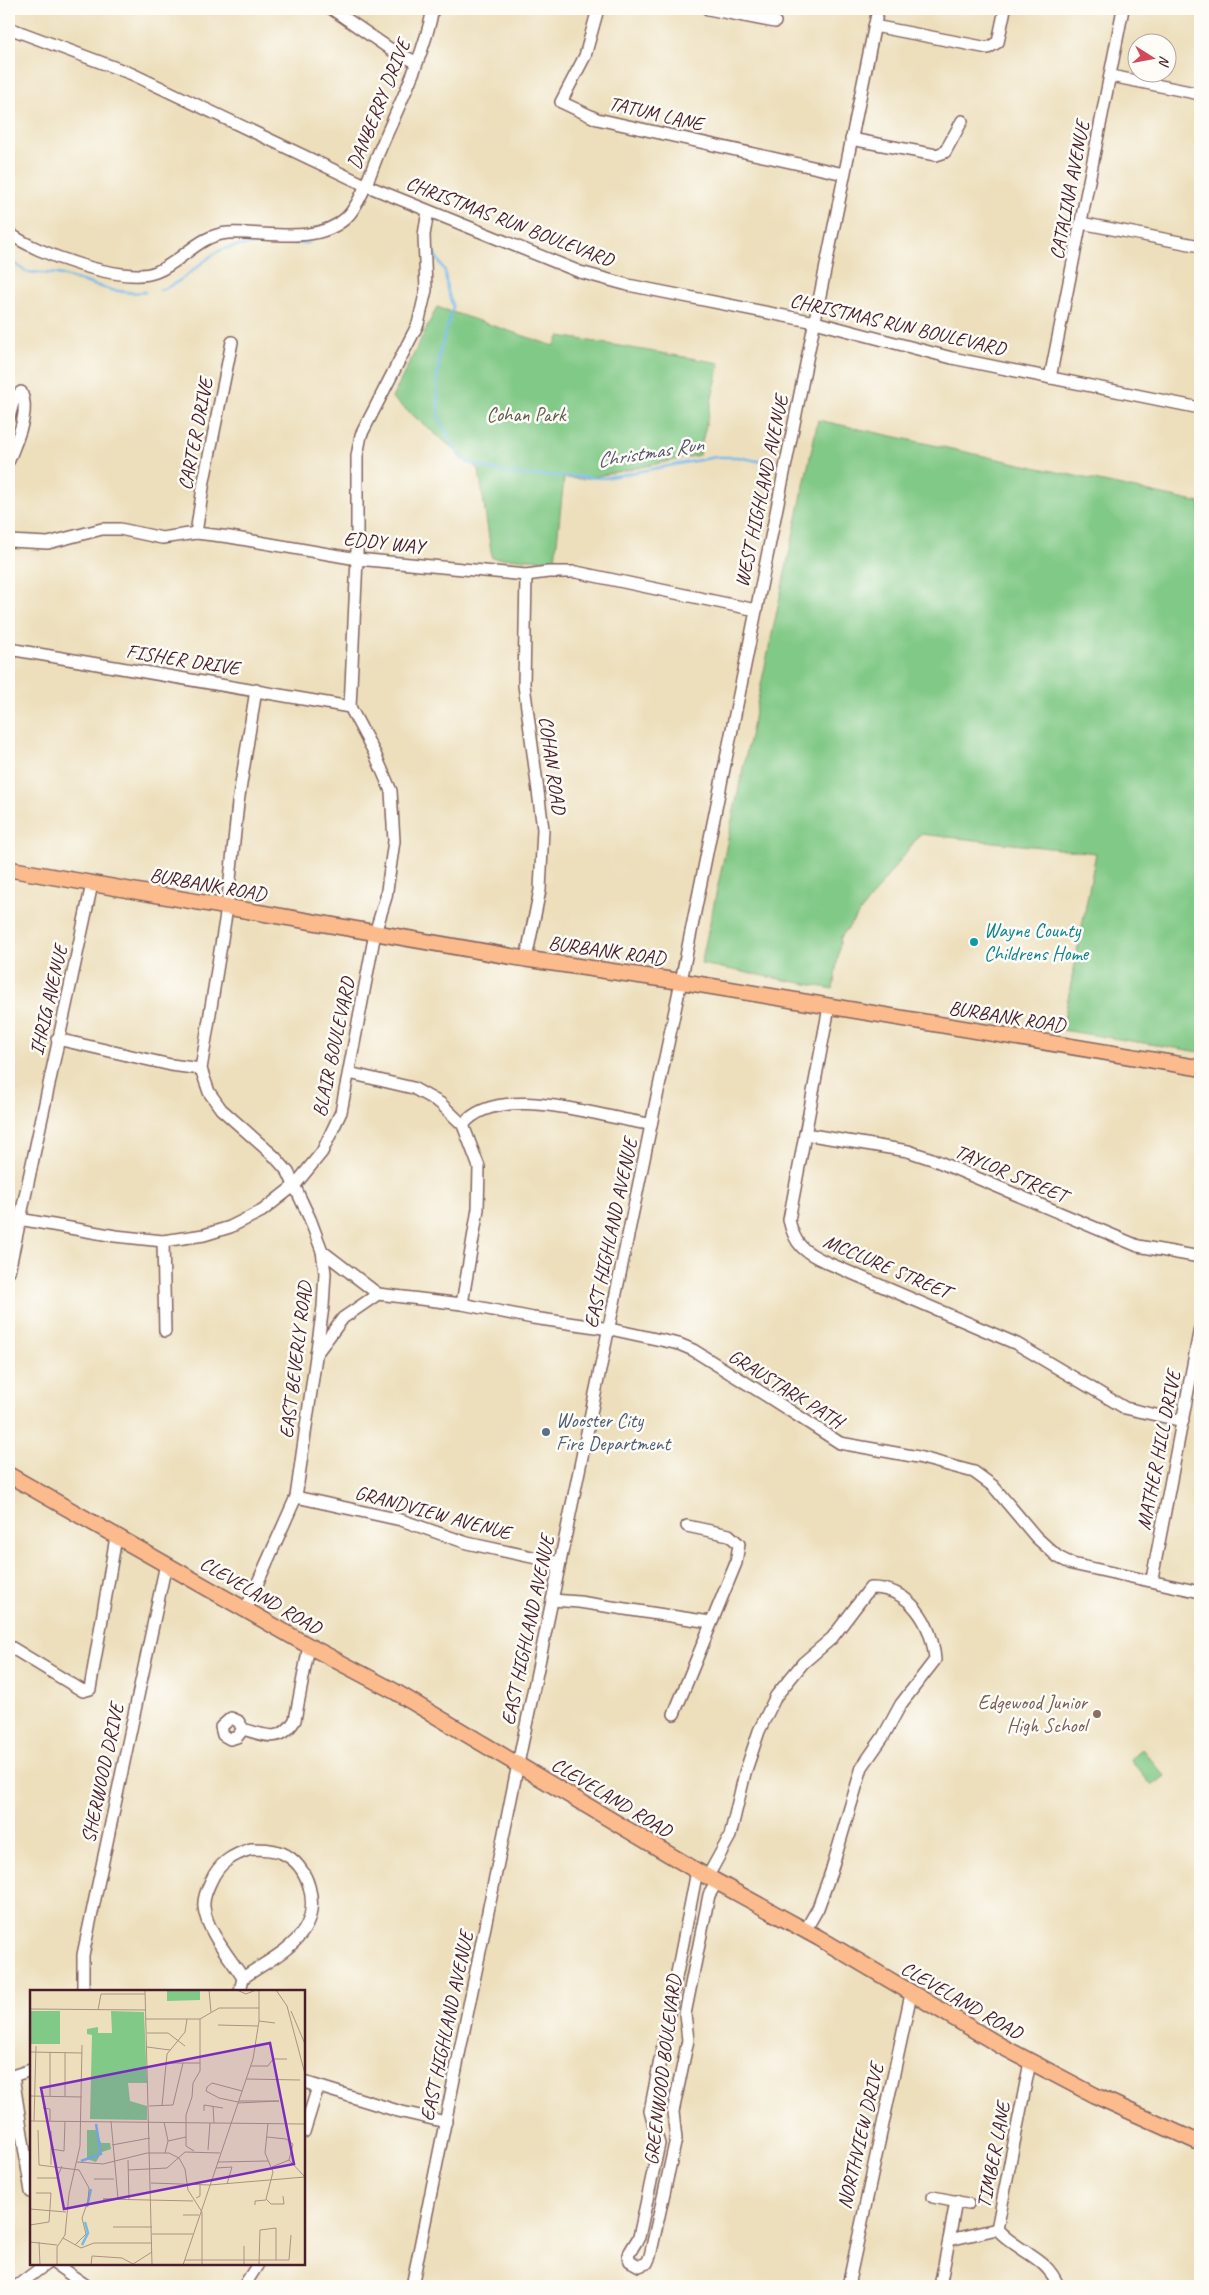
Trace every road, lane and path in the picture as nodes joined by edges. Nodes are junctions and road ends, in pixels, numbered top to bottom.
1 (332, 9) edge
2 (433, 9) edge
3 (598, 9) edge
4 (708, 9) edge
5 (878, 9) edge
6 (1005, 9) edge
7 (1123, 9) edge
8 (775, 22) dead end
9 (874, 26) junction
10 (9, 28) edge
11 (416, 62) junction
12 (1111, 76) junction
13 (1200, 94) edge
14 (962, 121) dead end
15 (851, 139) junction
16 (844, 174) junction
17 (365, 185) junction
18 (428, 211) junction
19 (1081, 222) junction
20 (9, 233) edge
21 (1200, 246) edge
22 (815, 322) junction
23 (232, 342) dead end
24 (1050, 378) junction
25 (1200, 408) edge
26 (9, 417) edge
27 (9, 460) edge
28 (196, 533) junction
29 (9, 541) edge
30 (357, 559) junction
31 (526, 575) junction
32 (756, 610) junction
33 (9, 649) edge
34 (256, 690) junction
35 (350, 706) junction
36 (9, 870) edge
37 (92, 884) junction
38 (227, 908) junction
39 (376, 933) junction
40 (526, 958) junction
41 (682, 981) junction
42 (829, 1007) junction
43 (58, 1039) junction
44 (1200, 1068) edge
45 (202, 1069) junction
46 (349, 1072) junction
47 (652, 1124) junction
48 (463, 1125) junction
49 (805, 1134) junction
50 (295, 1185) junction
51 (14, 1219) edge
52 (163, 1241) junction
53 (322, 1251) junction
54 (1200, 1256) edge
55 (9, 1270) edge
56 (378, 1294) junction
57 (462, 1304) junction
58 (610, 1328) junction
59 (1200, 1328) edge
60 (165, 1331) dead end
61 (316, 1354) junction
62 (1183, 1421) junction
63 (9, 1475) edge
64 (296, 1497) junction
65 (687, 1526) dead end
66 (116, 1537) junction
67 (560, 1563) junction
68 (166, 1564) junction
69 (1152, 1579) junction
70 (1200, 1592) edge
71 (552, 1600) junction
72 (246, 1609) junction
73 (710, 1622) junction
74 (9, 1646) edge
75 (309, 1646) junction
76 (674, 1714) dead end
77 (243, 1730) dead end
78 (518, 1764) junction
79 (708, 1876) junction
80 (806, 1931) junction
81 (681, 1958) junction
82 (695, 1960) junction
83 (243, 1978) junction
84 (83, 1990) edge
85 (240, 1990) edge
86 (911, 1994) junction
87 (1030, 2062) junction
88 (30, 2070) edge
89 (11, 2076) edge
90 (305, 2082) edge
91 (318, 2087) junction
92 (446, 2122) junction
93 (674, 2123) junction
94 (653, 2126) junction
95 (305, 2129) edge
96 (1200, 2142) edge
97 (30, 2179) edge
98 (933, 2197) dead end
99 (997, 2229) junction
100 (949, 2240) junction
101 (45, 2265) edge
102 (56, 2265) edge
103 (257, 2265) edge
104 (17, 2286) edge
105 (86, 2286) edge
106 (244, 2286) edge
107 (412, 2286) edge
108 (848, 2286) edge
109 (940, 2286) edge
110 (1058, 2286) edge

1 - 11 street
2 - 11 street, DANBERRY DRIVE
3 - 16 street, TATUM LANE
4 - 8 street
5 - 9 street, WEST HIGHLAND AVENUE
6 - 9 street
7 - 12 street, CATALINA AVENUE
9 - 15 street, WEST HIGHLAND AVENUE
10 - 17 street, CHRISTMAS RUN BOULEVARD
11 - 17 street, DANBERRY DRIVE
12 - 13 street
12 - 19 street, CATALINA AVENUE
14 - 15 street
15 - 16 street, WEST HIGHLAND AVENUE
16 - 22 street, WEST HIGHLAND AVENUE
17 - 18 street, CHRISTMAS RUN BOULEVARD
17 - 20 street, DANBERRY DRIVE
18 - 22 street, CHRISTMAS RUN BOULEVARD
18 - 30 street
19 - 21 street
19 - 24 street, CATALINA AVENUE
22 - 24 street, CHRISTMAS RUN BOULEVARD
22 - 32 street, WEST HIGHLAND AVENUE
23 - 28 street, CARTER DRIVE
24 - 25 street, CHRISTMAS RUN BOULEVARD
26 - 27 street
28 - 29 street, EDDY WAY
28 - 30 street, EDDY WAY
30 - 31 street, EDDY WAY
30 - 35 street
31 - 32 street, EDDY WAY
31 - 40 street, COHAN ROAD
32 - 41 street, WEST HIGHLAND AVENUE
33 - 34 street, FISHER DRIVE
34 - 35 street, FISHER DRIVE
34 - 38 street, EAST BEVERLY ROAD
35 - 39 street, BLAIR BOULEVARD
36 - 37 main road, BURBANK ROAD
37 - 38 main road, BURBANK ROAD
37 - 43 street, IHRIG AVENUE
38 - 39 main road, BURBANK ROAD
38 - 45 street, EAST BEVERLY ROAD
39 - 40 main road, BURBANK ROAD
39 - 46 street, BLAIR BOULEVARD
40 - 41 main road, BURBANK ROAD
41 - 42 main road, BURBANK ROAD
41 - 47 street, EAST HIGHLAND AVENUE
42 - 44 main road, BURBANK ROAD
42 - 49 street, MCCLURE STREET
43 - 45 street
43 - 51 street, IHRIG AVENUE
45 - 50 street, EAST BEVERLY ROAD
46 - 48 street
46 - 50 street, BLAIR BOULEVARD
47 - 48 street
47 - 58 street, EAST HIGHLAND AVENUE
48 - 57 street
49 - 54 street, TAYLOR STREET
49 - 62 street, MCCLURE STREET
50 - 52 street, BLAIR BOULEVARD
50 - 53 street, EAST BEVERLY ROAD
51 - 52 street, BLAIR BOULEVARD
51 - 55 street, IHRIG AVENUE
52 - 60 street
53 - 56 street
53 - 61 street, EAST BEVERLY ROAD
56 - 57 street, GRAUSTARK PATH
56 - 61 street
57 - 58 street, GRAUSTARK PATH
58 - 67 street, EAST HIGHLAND AVENUE
58 - 69 street, GRAUSTARK PATH
59 - 62 street, MATHER HILL DRIVE
61 - 64 street, EAST BEVERLY ROAD
62 - 69 street, MATHER HILL DRIVE
63 - 66 main road, CLEVELAND ROAD
64 - 67 street, GRANDVIEW AVENUE
64 - 72 street, EAST BEVERLY ROAD
65 - 73 street
66 - 68 main road, CLEVELAND ROAD
66 - 74 street
67 - 71 street, EAST HIGHLAND AVENUE
68 - 72 main road, CLEVELAND ROAD
68 - 84 street, SHERWOOD DRIVE
69 - 70 street, GRAUSTARK PATH
71 - 73 street
71 - 78 street, EAST HIGHLAND AVENUE
72 - 75 main road, CLEVELAND ROAD
73 - 76 street
75 - 77 street
75 - 78 main road, CLEVELAND ROAD
78 - 79 main road, CLEVELAND ROAD
78 - 92 street, EAST HIGHLAND AVENUE
79 - 80 main road, CLEVELAND ROAD
79 - 80 street
79 - 81 street, GREENWOOD BOULEVARD
79 - 82 street, GREENWOOD BOULEVARD
80 - 86 main road, CLEVELAND ROAD
81 - 82 street
81 - 94 street, GREENWOOD BOULEVARD
82 - 93 street, GREENWOOD BOULEVARD
83 - 83 street
83 - 85 street
86 - 87 main road, CLEVELAND ROAD
86 - 108 street, NORTHVIEW DRIVE
87 - 96 main road, CLEVELAND ROAD
87 - 99 street, TIMBER LANE
88 - 89 street
89 - 97 street
90 - 91 street
91 - 92 street
91 - 95 street
92 - 107 street, EAST HIGHLAND AVENUE
93 - 94 street
93 - 94 street, GREENWOOD BOULEVARD
98 - 100 street
99 - 100 street
99 - 110 street, TIMBER LANE
100 - 109 street
101 - 104 street
102 - 105 street
103 - 106 street

